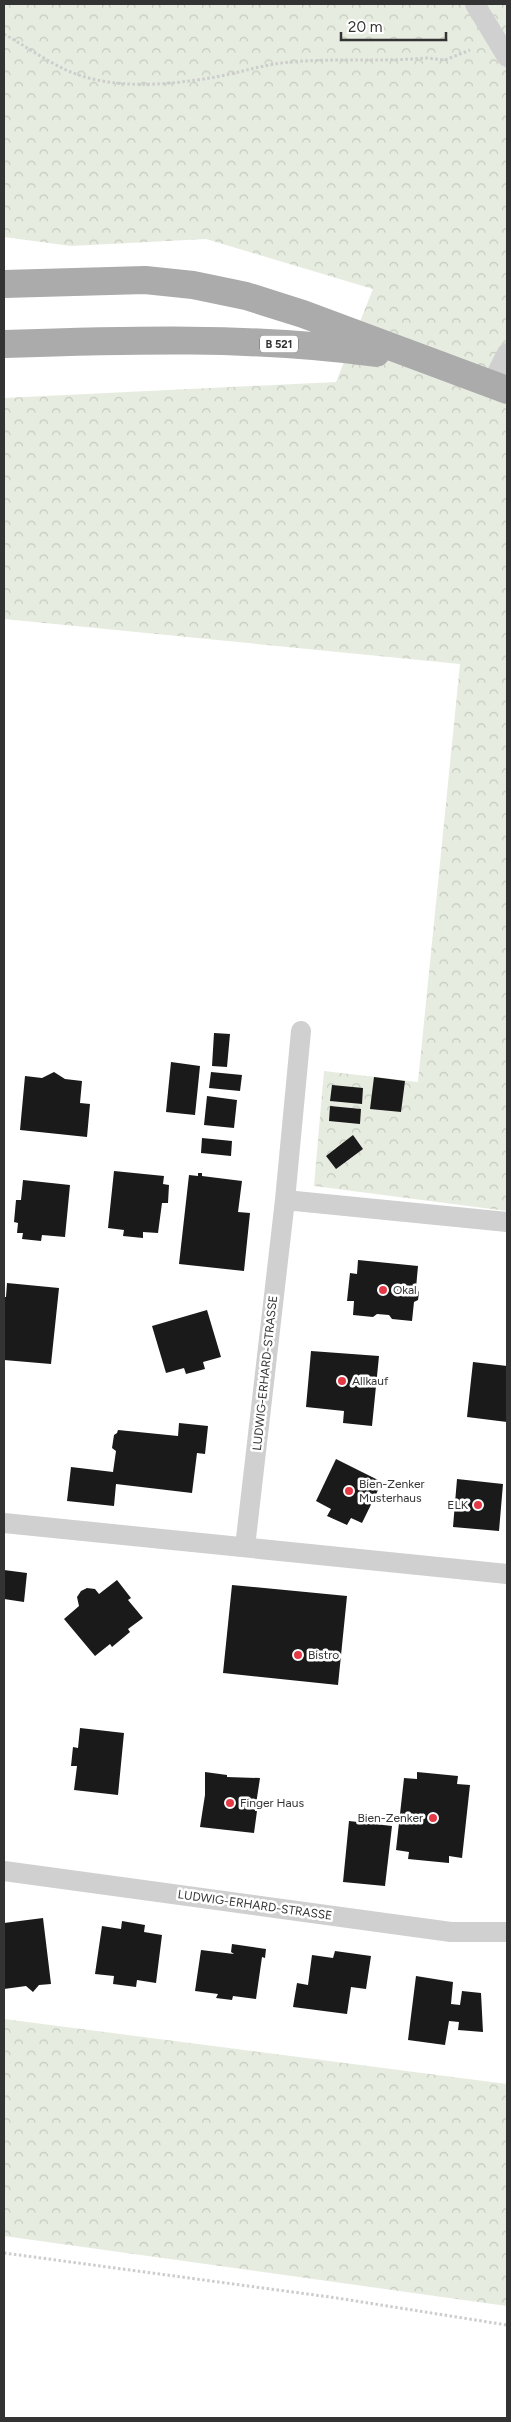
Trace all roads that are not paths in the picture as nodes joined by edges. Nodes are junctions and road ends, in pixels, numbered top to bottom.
1 (475, 4) edge
2 (507, 57) edge
3 (4, 284) edge
4 (4, 344) edge
5 (507, 353) edge
6 (427, 360) junction
7 (500, 386) edge
8 (301, 1031) dead end
9 (285, 1200) junction
10 (507, 1222) edge
11 (4, 1523) edge
12 (245, 1547) junction
13 (507, 1574) edge
14 (4, 1871) edge
15 (507, 1932) edge

1 - 2 lane
3 - 6 main road, B 521
4 - 6 main road, B 521
5 - 7 lane
6 - 7 main road, B 521
8 - 9 lane, LUDWIG-ERHARD-STRASSE
9 - 10 lane
9 - 12 lane, LUDWIG-ERHARD-STRASSE
11 - 12 lane
12 - 13 lane
14 - 15 lane, LUDWIG-ERHARD-STRASSE

